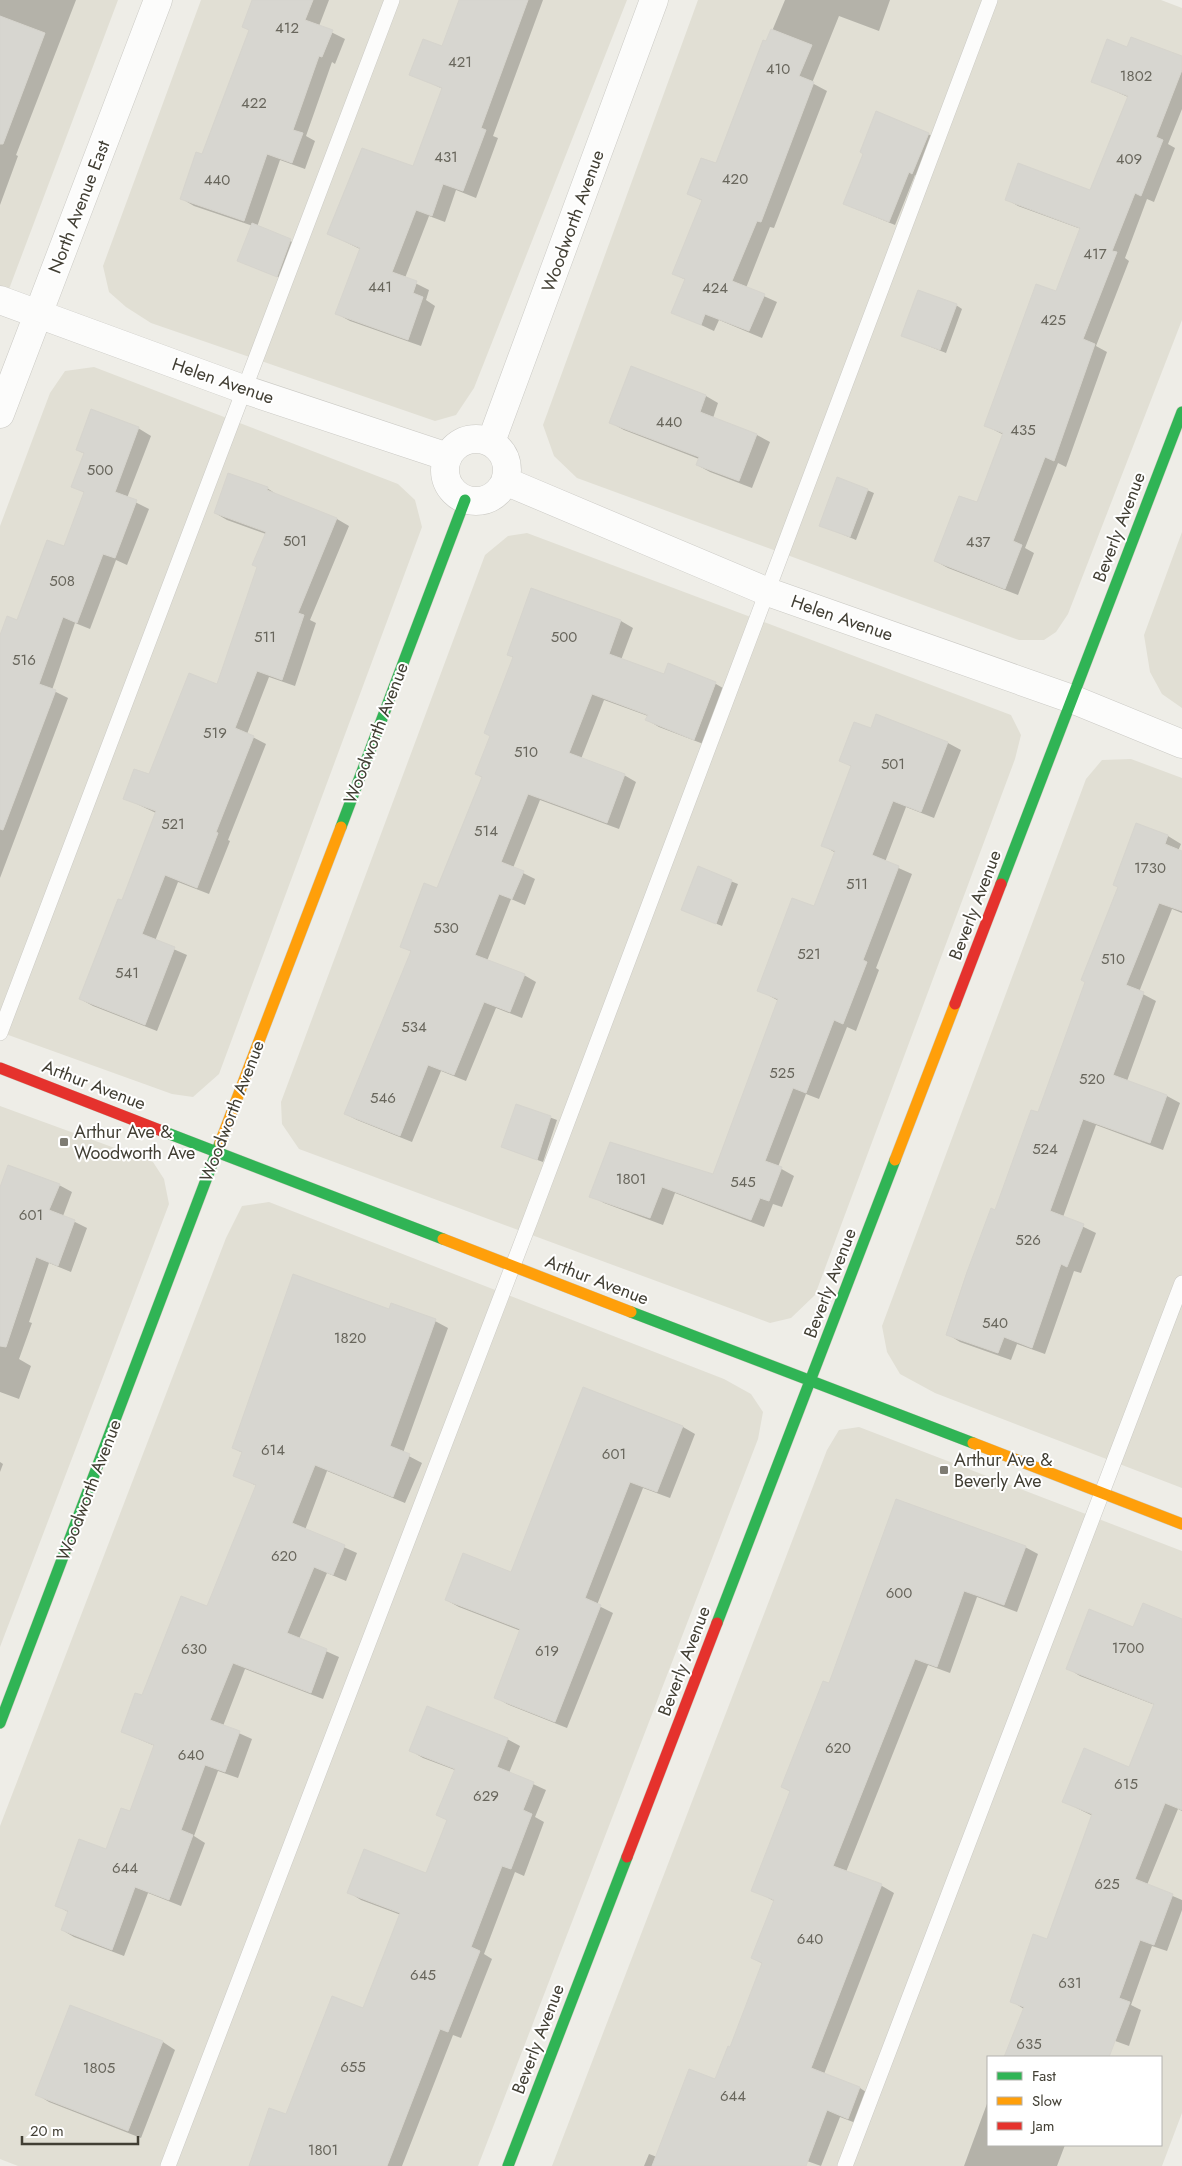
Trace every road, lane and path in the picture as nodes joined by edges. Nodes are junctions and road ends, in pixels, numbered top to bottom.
1 (158, 0) edge
2 (392, 0) edge
3 (654, 0) edge
4 (990, 0) edge
5 (0, 300) edge
6 (38, 315) junction
7 (243, 389) junction
8 (1182, 412) edge
9 (0, 414) edge
10 (491, 442) junction
11 (448, 457) junction
12 (505, 481) junction
13 (465, 500) junction
14 (768, 592) junction
15 (1072, 699) junction
16 (1182, 744) edge
17 (0, 1034) edge
18 (0, 1068) edge
19 (217, 1151) junction
20 (513, 1266) junction
21 (1182, 1283) edge
22 (811, 1381) junction
23 (1103, 1493) junction
24 (1182, 1524) edge
25 (0, 1722) edge
26 (168, 2166) edge
27 (508, 2166) edge
28 (846, 2166) edge

1 - 6 street, North Avenue East
2 - 7 lane
3 - 10 street, Woodworth Avenue
4 - 14 lane
5 - 6 street, Helen Avenue
6 - 7 street, Helen Avenue
6 - 9 street, North Avenue East
7 - 11 street, Helen Avenue
7 - 17 lane
8 - 15 street, Beverly Avenue
10 - 11 street
10 - 12 street
11 - 13 street
12 - 13 street
12 - 14 street, Helen Avenue
13 - 19 street, Woodworth Avenue
14 - 15 street, Helen Avenue
14 - 20 lane
15 - 16 street, Helen Avenue
15 - 22 street, Beverly Avenue
18 - 19 street, Arthur Avenue
19 - 20 street, Arthur Avenue
19 - 25 street, Woodworth Avenue
20 - 22 street, Arthur Avenue
20 - 26 lane
21 - 23 lane
22 - 23 street, Arthur Avenue
22 - 27 street, Beverly Avenue
23 - 24 street, Arthur Avenue
23 - 28 lane

